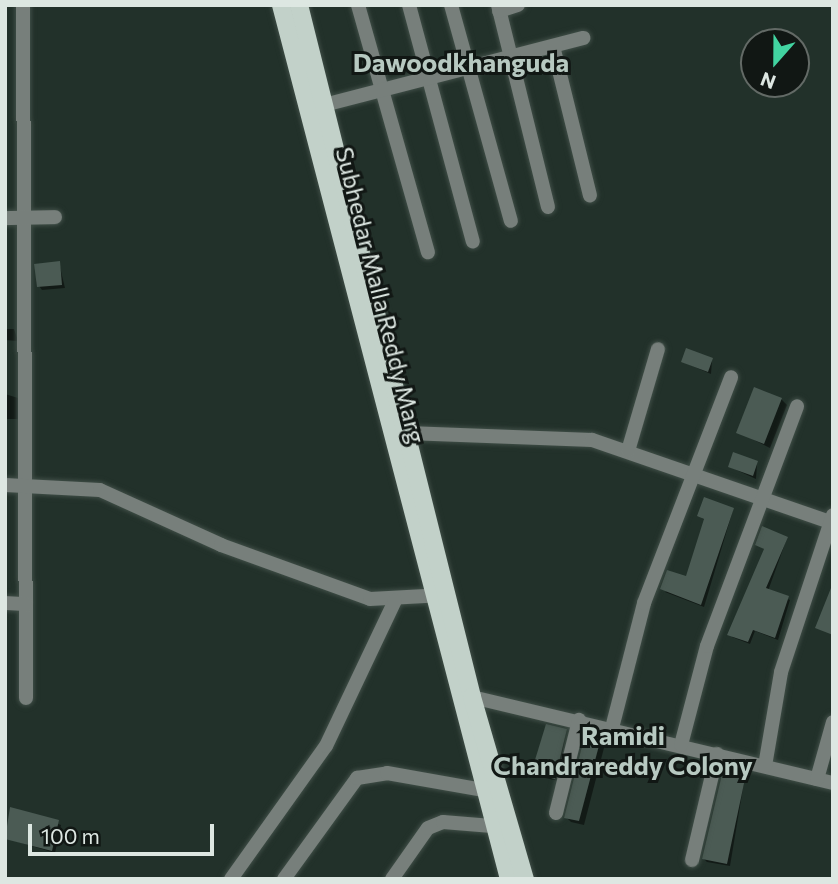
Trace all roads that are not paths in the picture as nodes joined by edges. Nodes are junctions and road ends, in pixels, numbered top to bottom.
1 (23, 5) edge
2 (281, 5) edge
3 (299, 5) edge
4 (358, 5) edge
5 (409, 5) edge
6 (451, 5) edge
7 (518, 5) edge
8 (498, 8) edge
9 (584, 38) dead end
10 (553, 46) junction
11 (510, 58) junction
12 (469, 68) junction
13 (429, 78) junction
14 (384, 90) junction
15 (324, 105) junction
16 (590, 195) dead end
17 (548, 207) dead end
18 (23, 217) junction
19 (55, 217) dead end
20 (5, 218) edge
21 (510, 221) dead end
22 (473, 242) dead end
23 (428, 252) dead end
24 (658, 349) dead end
25 (731, 377) dead end
26 (797, 406) dead end
27 (408, 433) junction
28 (628, 451) junction
29 (695, 472) junction
30 (5, 485) edge
31 (25, 485) junction
32 (763, 496) junction
33 (832, 520) edge
34 (440, 596) junction
35 (395, 601) junction
36 (5, 603) edge
37 (26, 604) junction
38 (472, 697) junction
39 (26, 698) dead end
40 (579, 720) junction
41 (833, 722) edge
42 (612, 728) junction
43 (681, 745) junction
44 (717, 754) junction
45 (765, 766) junction
46 (817, 779) junction
47 (833, 783) edge
48 (483, 790) junction
49 (556, 813) dead end
50 (492, 826) junction
51 (692, 860) dead end
52 (231, 879) edge
53 (284, 879) edge
54 (392, 879) edge
55 (509, 879) edge
56 (525, 879) edge

1 - 18 street
2 - 34 main road, Subhedar Malla Reddy Marg
3 - 15 main road, Subhedar Malla Reddy Marg
4 - 14 street
5 - 13 street
6 - 12 street
7 - 8 street
8 - 11 street
9 - 10 street
10 - 11 street
10 - 16 street
11 - 12 street
11 - 17 street
12 - 13 street
12 - 21 street
13 - 14 street
13 - 22 street
14 - 15 street
14 - 23 street
15 - 27 main road, Subhedar Malla Reddy Marg
18 - 19 street
18 - 20 street
18 - 31 street
24 - 28 street
25 - 29 street
26 - 32 street
27 - 28 street
27 - 34 main road, Subhedar Malla Reddy Marg
28 - 29 street
29 - 32 street
29 - 42 street
30 - 31 street
31 - 35 street
31 - 37 street
32 - 33 street
32 - 43 street
33 - 45 street
34 - 35 street
34 - 38 main road
34 - 48 main road
35 - 52 street
36 - 37 street
37 - 39 street
38 - 40 street
38 - 56 main road
40 - 42 street
40 - 49 street
41 - 46 street
42 - 43 street
43 - 44 street
44 - 45 street
44 - 51 street
45 - 46 street
46 - 47 street
48 - 50 main road
48 - 53 street
50 - 54 street
50 - 55 main road

